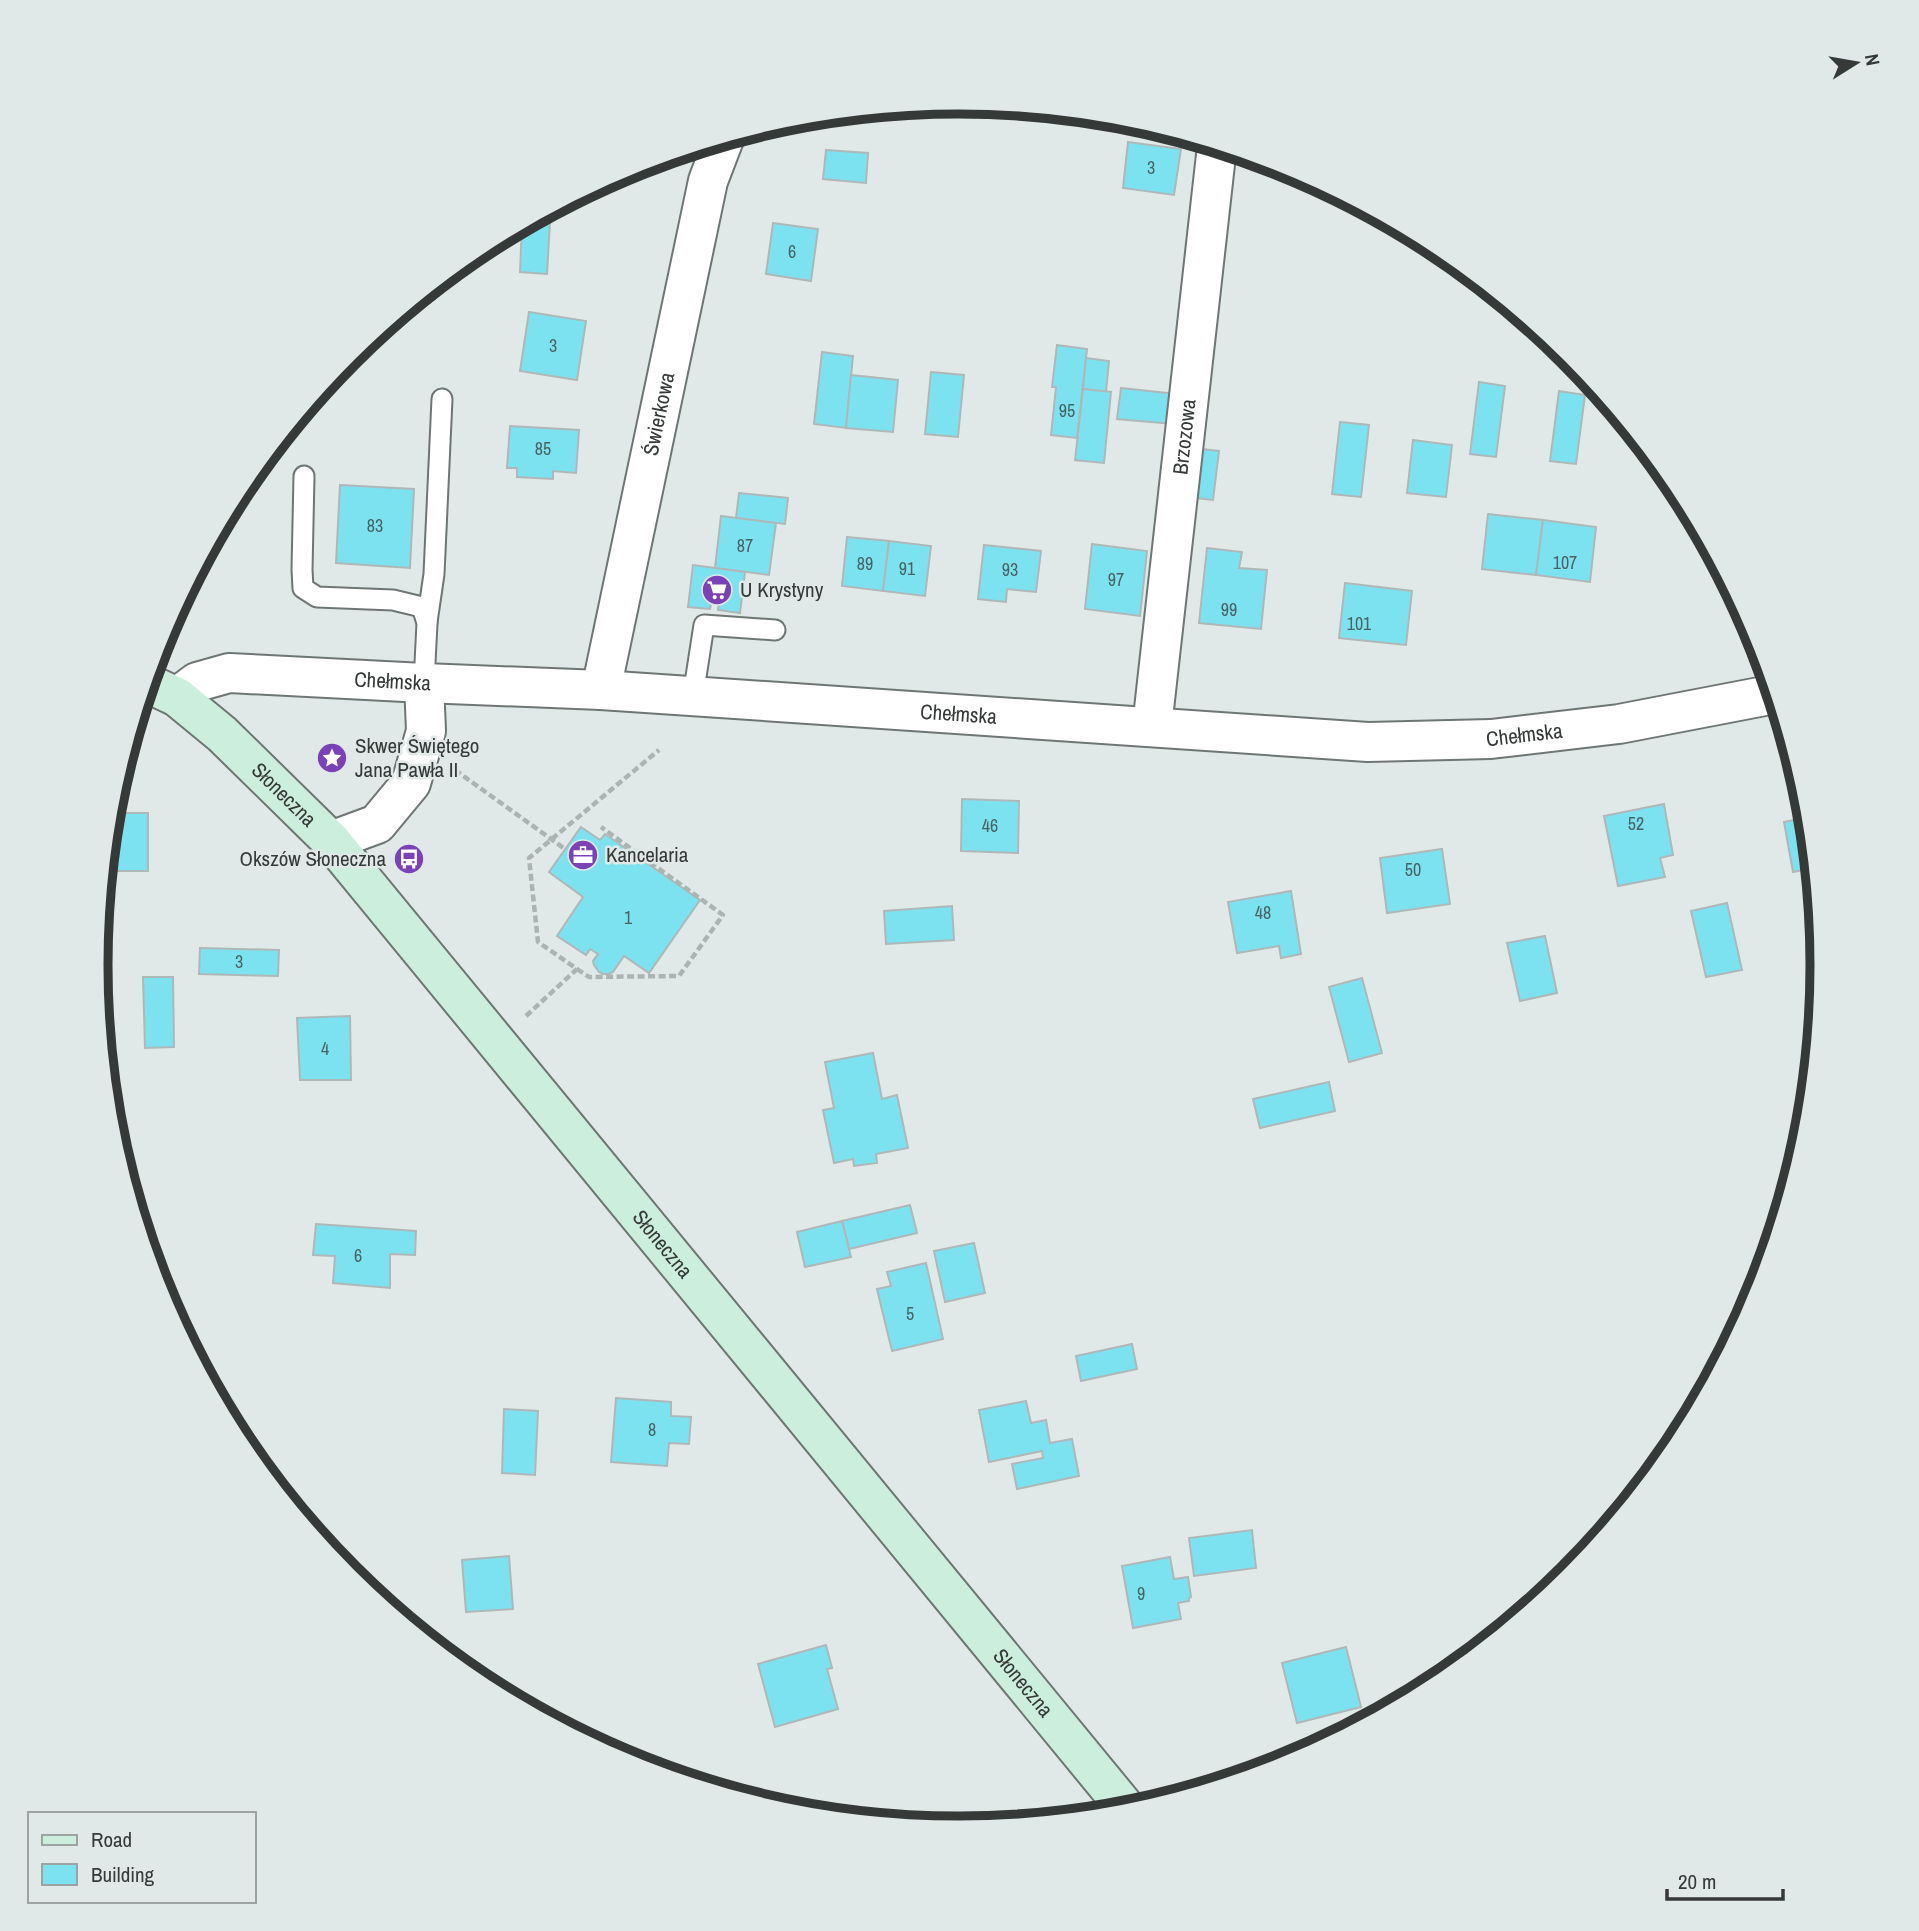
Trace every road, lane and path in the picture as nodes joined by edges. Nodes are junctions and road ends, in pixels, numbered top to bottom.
1 (720, 149) edge
2 (1216, 155) edge
3 (442, 399) dead end
4 (304, 476) dead end
5 (427, 623) junction
6 (775, 630) dead end
7 (424, 683) junction
8 (162, 690) edge
9 (601, 690) junction
10 (693, 696) junction
11 (1766, 696) edge
12 (1152, 727) junction
13 (659, 750) dead end
14 (453, 768) dead end
15 (601, 827) dead end
16 (551, 839) junction
17 (331, 841) junction
18 (565, 849) dead end
19 (577, 969) junction
20 (526, 1016) dead end
21 (1120, 1801) edge

1 - 9 street, Świerkowa
2 - 12 street, Brzozowa
3 - 5 lane
4 - 5 lane
5 - 7 lane
6 - 10 lane
7 - 8 street, Chełmska
7 - 9 street, Chełmska
7 - 17 street
8 - 17 main road, Słoneczna
9 - 10 street, Chełmska
10 - 12 street, Chełmska
11 - 12 street, Chełmska
13 - 16 path
14 - 16 path
15 - 19 path
16 - 18 path
16 - 19 path
17 - 21 main road, Słoneczna
19 - 20 path

